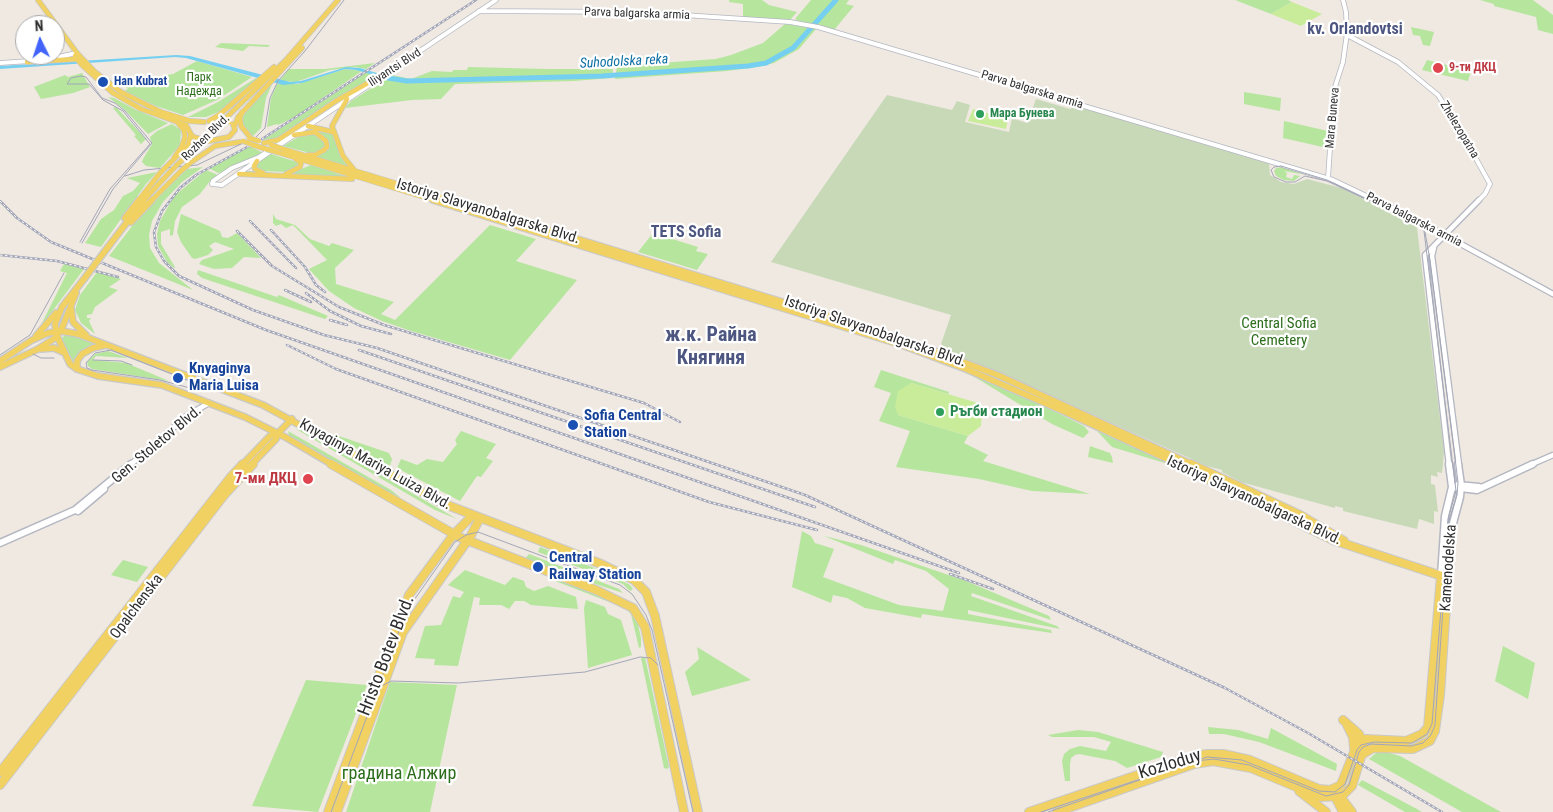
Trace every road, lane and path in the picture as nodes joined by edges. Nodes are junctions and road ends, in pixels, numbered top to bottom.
1 (38, 0) edge
2 (338, 0) edge
3 (496, 0) edge
4 (1343, 0) edge
5 (644, 7) dead end
6 (480, 11) junction
7 (648, 13) junction
8 (312, 31) junction
9 (1347, 35) junction
10 (291, 48) dead end
11 (77, 56) junction
12 (65, 57) edge
13 (15, 62) edge
14 (0, 63) edge
15 (376, 80) junction
16 (264, 82) junction
17 (347, 99) junction
18 (228, 107) junction
19 (242, 112) junction
20 (175, 119) junction
21 (183, 119) junction
22 (206, 121) junction
23 (235, 126) junction
24 (308, 126) junction
25 (333, 132) junction
26 (191, 134) junction
27 (294, 135) junction
28 (221, 140) junction
29 (242, 142) junction
30 (256, 142) junction
31 (302, 154) junction
32 (174, 158) junction
33 (295, 158) junction
34 (257, 161) junction
35 (190, 163) junction
36 (232, 168) junction
37 (246, 169) junction
38 (356, 172) junction
39 (264, 173) junction
40 (238, 174) junction
41 (1328, 178) junction
42 (363, 179) junction
43 (1490, 182) joint
44 (1445, 236) junction
45 (116, 237) junction
46 (1434, 246) junction
47 (1553, 294) edge
48 (69, 301) junction
49 (58, 333) junction
50 (32, 340) junction
51 (94, 340) junction
52 (108, 345) junction
53 (38, 349) junction
54 (64, 352) junction
55 (0, 361) edge
56 (0, 367) edge
57 (76, 370) junction
58 (210, 403) junction
59 (292, 420) junction
60 (1096, 423) junction
61 (278, 433) junction
62 (1553, 456) edge
63 (1460, 475) junction
64 (1452, 485) junction
65 (1461, 487) junction
66 (1476, 489) junction
67 (1459, 501) junction
68 (476, 517) junction
69 (454, 534) junction
70 (468, 540) junction
71 (0, 543) edge
72 (1444, 577) junction
73 (1363, 740) junction
74 (1354, 748) junction
75 (1363, 754) junction
76 (0, 772) edge
77 (1288, 783) junction
78 (0, 785) edge
79 (1337, 793) junction
80 (1057, 810) edge
81 (328, 812) edge
82 (337, 812) edge
83 (684, 812) edge
84 (698, 812) edge
85 (1029, 812) edge
86 (1326, 812) edge
87 (1343, 812) edge
88 (1352, 812) edge

1 - 11 main road
2 - 8 main road, Rozhen Blvd.
3 - 6 street, Iliyantsi Blvd
4 - 9 street, Mara Buneva
5 - 7 street
6 - 7 street, Parva balgarska armia
6 - 15 street, Iliyantsi Blvd
7 - 41 street, Parva balgarska armia
8 - 10 main road
8 - 16 main road, Rozhen Blvd.
8 - 16 main road, Rozhen Blvd.
9 - 41 street, Mara Buneva
9 - 43 street, Zhelezopatna
11 - 12 main road
11 - 20 main road
11 - 20 main road
13 - 14 street
15 - 17 street, Iliyantsi Blvd
15 - 30 main road
16 - 18 main road, Rozhen Blvd.
16 - 19 main road, Rozhen Blvd.
16 - 45 main road, Rozhen Blvd., bridge
17 - 24 street, Iliyantsi Blvd
17 - 25 main road
18 - 21 main road
18 - 22 main road, Rozhen Blvd.
19 - 23 main road, Rozhen Blvd.
19 - 30 main road
20 - 21 main road
20 - 26 main road
20 - 32 main road
21 - 22 main road, Istoriya Slavyanobalgarska Blvd.
22 - 23 main road, Istoriya Slavyanobalgarska Blvd., bridge
22 - 26 main road, Rozhen Blvd.
23 - 28 main road, Rozhen Blvd.
23 - 30 main road, Istoriya Slavyanobalgarska Blvd.
24 - 25 main road
24 - 27 street, Iliyantsi Blvd
25 - 38 main road
26 - 28 main road, bridge
26 - 32 main road, Rozhen Blvd.
27 - 31 main road
27 - 34 street, Iliyantsi Blvd
27 - 36 street, Iliyantsi Blvd
28 - 29 main road
28 - 35 main road, Rozhen Blvd.
29 - 30 main road, bridge
29 - 35 main road
30 - 31 main road, Istoriya Slavyanobalgarska Blvd., bridge
30 - 33 main road, Istoriya Slavyanobalgarska Blvd., bridge
31 - 38 main road, Istoriya Slavyanobalgarska Blvd.
32 - 45 main road, Rozhen Blvd., bridge
33 - 39 main road
33 - 42 main road, Istoriya Slavyanobalgarska Blvd.
34 - 37 street, Iliyantsi Blvd
34 - 39 main road
35 - 45 main road, Rozhen Blvd., bridge
36 - 37 street
36 - 40 street, Iliyantsi Blvd
37 - 39 main road
37 - 40 street, Iliyantsi Blvd
38 - 60 main road, Istoriya Slavyanobalgarska Blvd.
40 - 42 main road
41 - 44 street, Parva balgarska armia
42 - 60 main road, Istoriya Slavyanobalgarska Blvd.
43 - 44 street, Kamenodelska
44 - 46 street, Kamenodelska
44 - 47 street, Parva balgarska armia
45 - 48 main road, Rozhen Blvd., bridge
46 - 63 street, Kamenodelska
46 - 64 street, Kamenodelska
48 - 49 main road, Rozhen Blvd.
48 - 49 main road, Rozhen Blvd.
48 - 50 main road
48 - 51 main road
49 - 50 main road
49 - 51 main road, Knyaginya Mariya Luiza Blvd.
49 - 53 main road
49 - 54 main road
50 - 55 main road
51 - 52 main road, Knyaginya Mariya Luiza Blvd.
52 - 57 main road
52 - 59 main road, Knyaginya Mariya Luiza Blvd.
53 - 54 main road
53 - 56 main road
54 - 57 main road
57 - 58 main road, Knyaginya Mariya Luiza Blvd.
58 - 61 main road, Knyaginya Mariya Luiza Blvd.
58 - 71 street, Gen. Stoletov Blvd.
59 - 61 main road, Opalchenska
59 - 68 main road, Knyaginya Mariya Luiza Blvd.
60 - 72 main road, Istoriya Slavyanobalgarska Blvd.
61 - 69 main road, Knyaginya Mariya Luiza Blvd.
61 - 76 main road, Opalchenska
61 - 78 main road, Opalchenska
62 - 66 street
63 - 65 street, Kamenodelska
63 - 66 street
64 - 65 street
64 - 72 street, Kamenodelska
65 - 66 street
65 - 67 street, Kamenodelska
66 - 67 street
67 - 72 street, Kamenodelska
68 - 69 main road, Hristo Botev Blvd.
68 - 70 main road, Hristo Botev Blvd.
68 - 84 main road, Knyaginya Mariya Luiza Blvd.
69 - 70 main road, Knyaginya Mariya Luiza Blvd.
69 - 81 main road, Hristo Botev Blvd.
70 - 82 main road, Hristo Botev Blvd.
70 - 83 main road, Knyaginya Mariya Luiza Blvd.
72 - 73 main road, Kamenodelska
72 - 75 main road, Kamenodelska
73 - 74 main road
73 - 74 main road
73 - 75 main road
74 - 79 main road
75 - 79 main road
77 - 79 main road, Kozloduy
77 - 80 main road, Kozloduy
77 - 86 main road
79 - 80 main road, Kozloduy
79 - 87 main road
79 - 88 main road
80 - 85 main road, Kozloduy

